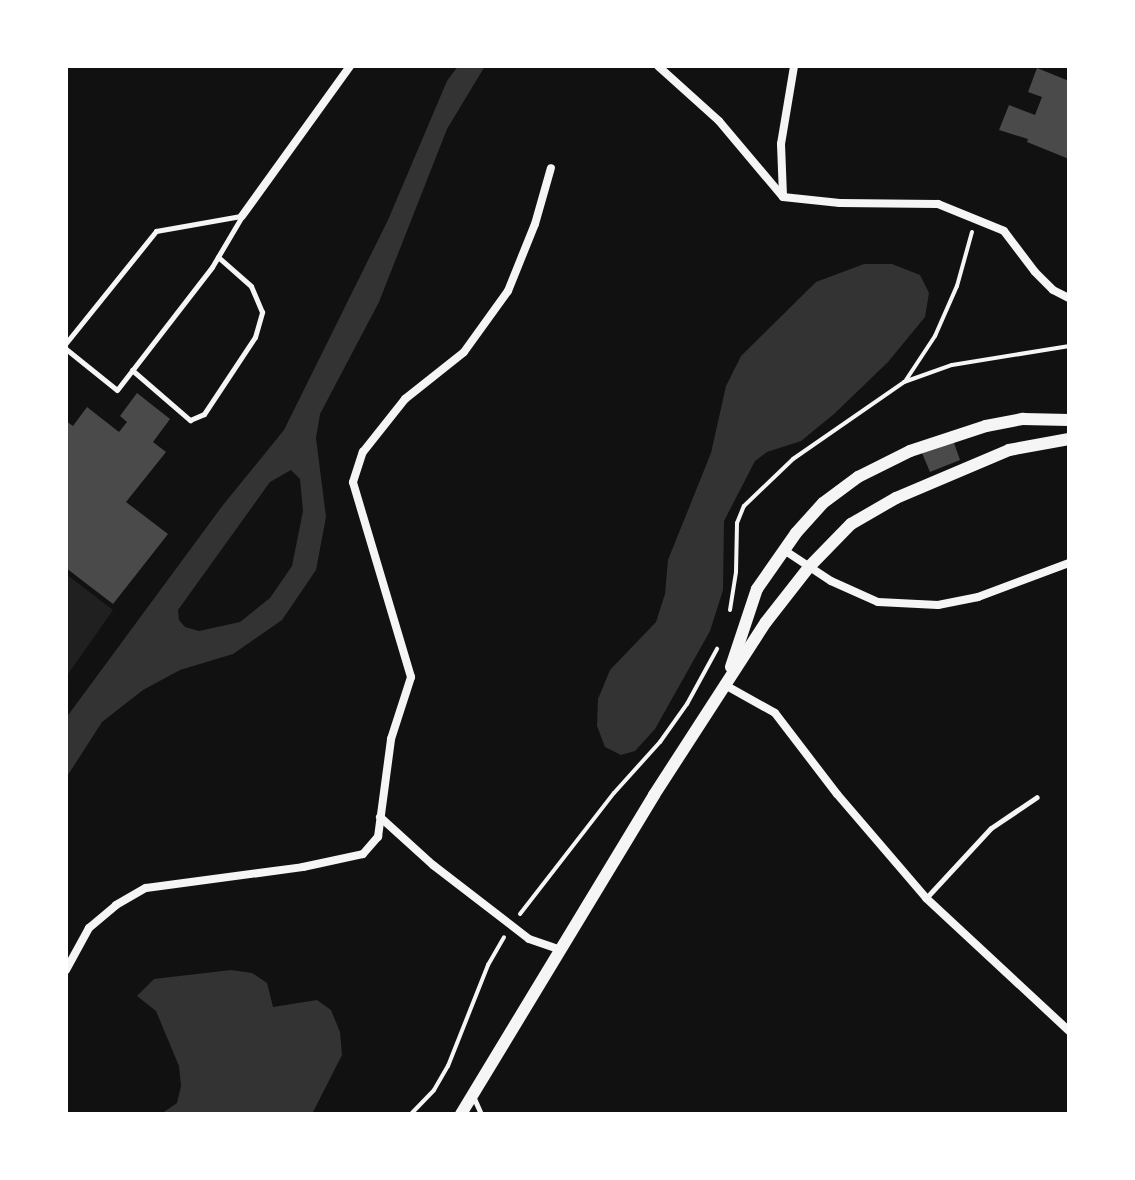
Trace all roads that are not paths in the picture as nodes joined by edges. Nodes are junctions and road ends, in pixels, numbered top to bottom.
1 (350, 66) edge
2 (658, 66) edge
3 (794, 66) edge
4 (551, 168) dead end
5 (783, 197) junction
6 (242, 216) junction
7 (218, 257) junction
8 (1069, 298) edge
9 (66, 346) edge
10 (132, 370) junction
11 (1068, 418) edge
12 (1069, 439) edge
13 (784, 550) junction
14 (1069, 563) edge
15 (809, 567) junction
16 (725, 685) junction
17 (1037, 797) dead end
18 (380, 817) junction
19 (926, 898) junction
20 (562, 950) junction
21 (66, 970) edge
22 (1069, 1031) edge
23 (473, 1095) junction
24 (461, 1114) edge
25 (481, 1114) edge

1 - 6 street
2 - 5 street
3 - 5 street
4 - 18 street
5 - 8 street
6 - 7 lane
6 - 9 lane
7 - 10 lane
7 - 10 lane
9 - 10 lane
11 - 13 street
12 - 15 street
13 - 15 street
13 - 16 street
14 - 15 street
15 - 16 street
16 - 19 street
16 - 20 street
17 - 19 lane
18 - 20 street
18 - 21 street
19 - 22 street
20 - 23 street
23 - 24 street
23 - 25 lane

